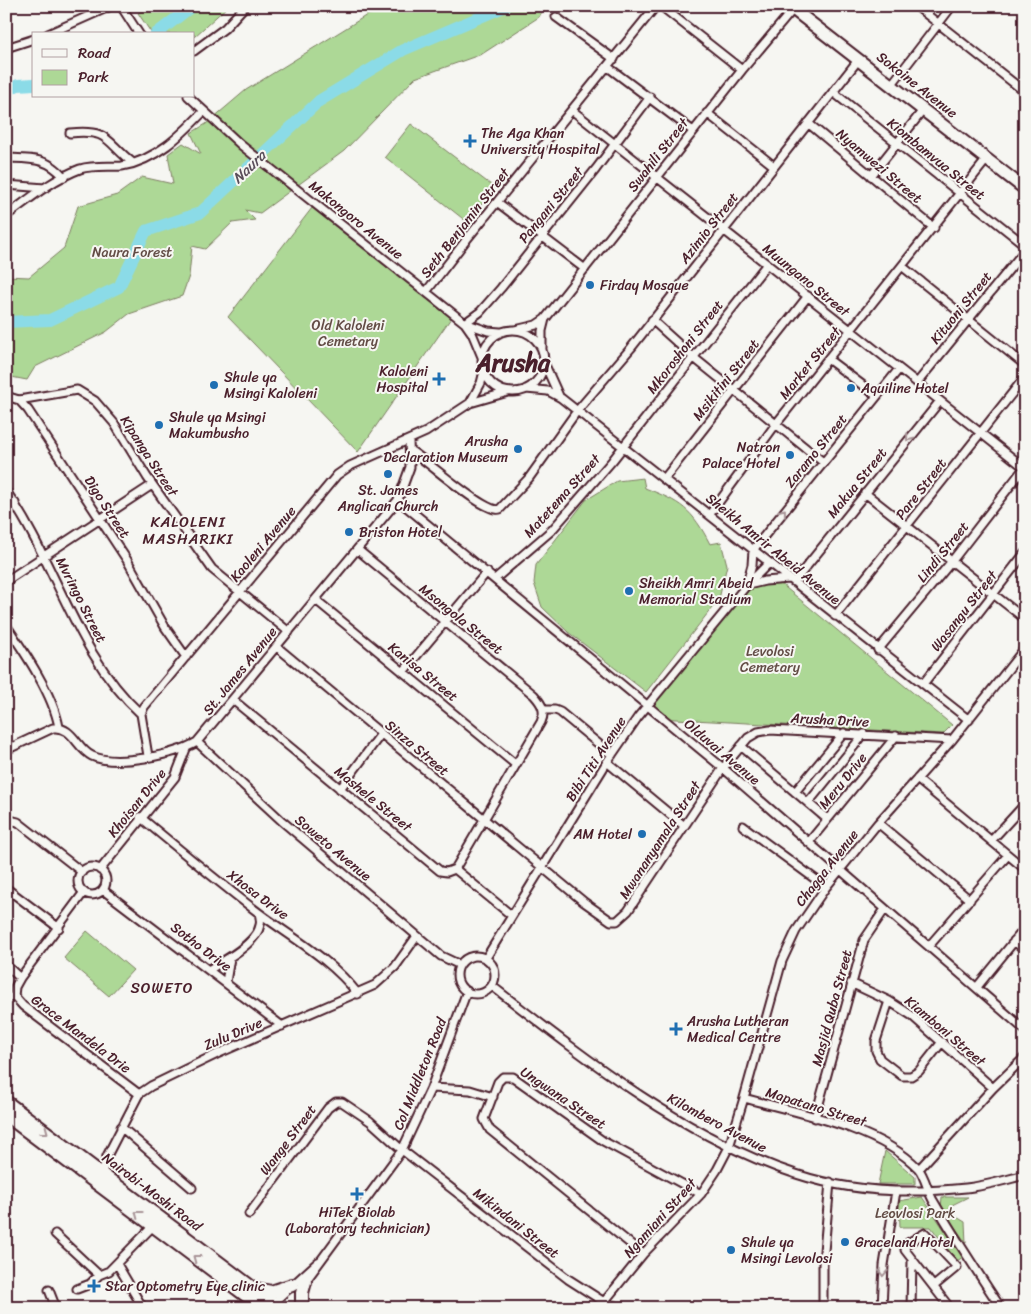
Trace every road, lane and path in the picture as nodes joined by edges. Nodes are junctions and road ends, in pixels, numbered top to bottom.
1 (111, 6) edge
2 (121, 6) edge
3 (245, 6) edge
4 (656, 6) edge
5 (661, 6) edge
6 (916, 6) edge
7 (952, 6) edge
8 (792, 7) edge
9 (556, 17) dead end
10 (939, 24) junction
11 (52, 32) edge
12 (138, 32) edge
13 (32, 40) edge
14 (6, 48) edge
15 (195, 50) edge
16 (614, 59) junction
17 (859, 59) junction
18 (608, 67) junction
19 (742, 70) junction
20 (892, 84) junction
21 (833, 92) junction
22 (1025, 92) edge
23 (650, 97) junction
24 (190, 98) edge
25 (924, 109) junction
26 (573, 111) junction
27 (203, 112) junction
28 (708, 113) junction
29 (808, 123) junction
30 (694, 131) junction
31 (70, 133) dead end
32 (898, 143) junction
33 (614, 144) junction
34 (6, 158) edge
35 (987, 159) junction
36 (133, 163) junction
37 (774, 166) junction
38 (871, 176) junction
39 (64, 177) junction
40 (657, 177) junction
41 (6, 185) edge
42 (45, 188) junction
43 (1025, 189) edge
44 (960, 194) junction
45 (498, 202) junction
46 (6, 216) edge
47 (934, 228) junction
48 (724, 230) junction
49 (542, 236) junction
50 (1025, 245) edge
51 (1025, 250) edge
52 (767, 264) junction
53 (903, 267) junction
54 (585, 269) junction
55 (426, 292) junction
56 (808, 296) junction
57 (545, 319) junction
58 (967, 319) junction
59 (652, 320) junction
60 (465, 323) junction
61 (515, 330) junction
62 (501, 332) junction
63 (851, 332) junction
64 (543, 354) junction
65 (482, 357) junction
66 (693, 357) junction
67 (829, 360) junction
68 (544, 362) junction
69 (1025, 365) edge
70 (899, 369) junction
71 (484, 371) junction
72 (1025, 377) edge
73 (917, 383) junction
74 (526, 389) junction
75 (734, 390) junction
76 (508, 392) junction
77 (6, 396) edge
78 (877, 396) junction
79 (560, 398) junction
80 (19, 400) junction
81 (940, 401) junction
82 (470, 403) junction
83 (577, 411) junction
84 (776, 424) junction
85 (981, 434) junction
86 (409, 441) junction
87 (622, 446) junction
88 (410, 451) junction
89 (823, 462) junction
90 (1024, 468) edge
91 (664, 479) junction
92 (152, 484) junction
93 (6, 491) edge
94 (865, 493) junction
95 (398, 500) junction
96 (15, 503) junction
97 (6, 507) edge
98 (710, 514) junction
99 (100, 518) junction
100 (908, 527) junction
101 (358, 550) junction
102 (753, 550) junction
103 (1025, 553) edge
104 (44, 556) junction
105 (952, 562) junction
106 (769, 563) junction
107 (487, 572) junction
108 (495, 579) junction
109 (6, 580) edge
110 (792, 581) junction
111 (746, 586) junction
112 (238, 592) junction
113 (992, 593) junction
114 (316, 600) junction
115 (835, 616) junction
116 (1025, 619) edge
117 (444, 622) junction
118 (6, 625) edge
119 (288, 632) junction
120 (277, 647) junction
121 (1025, 648) edge
122 (878, 650) junction
123 (186, 657) junction
124 (403, 672) junction
125 (923, 684) junction
126 (234, 700) junction
127 (647, 706) junction
128 (544, 710) junction
129 (141, 714) junction
130 (969, 720) junction
131 (59, 727) junction
132 (844, 733) junction
133 (381, 734) junction
134 (864, 734) junction
135 (896, 736) junction
136 (952, 740) junction
137 (197, 742) junction
138 (741, 746) junction
139 (186, 749) junction
140 (6, 750) edge
141 (612, 755) junction
142 (148, 756) junction
143 (607, 762) junction
144 (515, 764) junction
145 (723, 768) junction
146 (917, 779) junction
147 (340, 789) junction
148 (795, 792) junction
149 (808, 803) junction
150 (1025, 804) edge
151 (140, 817) junction
152 (6, 819) edge
153 (486, 820) junction
154 (828, 820) junction
155 (878, 823) junction
156 (683, 825) junction
157 (743, 826) dead end
158 (991, 841) junction
159 (809, 842) junction
160 (1008, 855) junction
161 (543, 867) junction
162 (455, 869) junction
163 (1025, 869) edge
164 (100, 870) junction
165 (840, 871) junction
166 (82, 872) junction
167 (826, 887) junction
168 (6, 888) edge
169 (103, 890) junction
170 (84, 892) junction
171 (970, 900) junction
172 (885, 909) junction
173 (259, 913) junction
174 (511, 915) junction
175 (59, 928) junction
176 (1025, 928) edge
177 (417, 936) junction
178 (1014, 941) junction
179 (929, 946) junction
180 (1025, 950) edge
181 (230, 958) junction
182 (486, 958) junction
183 (6, 965) edge
184 (460, 965) junction
185 (210, 970) junction
186 (20, 978) junction
187 (226, 982) junction
188 (851, 983) junction
189 (492, 986) junction
190 (977, 987) junction
191 (467, 991) junction
192 (358, 994) junction
193 (14, 996) junction
194 (6, 999) edge
195 (889, 1001) junction
196 (282, 1026) junction
197 (1025, 1030) edge
198 (942, 1042) junction
199 (1025, 1058) edge
200 (431, 1088) junction
201 (993, 1088) junction
202 (139, 1094) junction
203 (493, 1097) junction
204 (744, 1098) junction
205 (6, 1102) edge
206 (6, 1115) edge
207 (816, 1118) junction
208 (122, 1127) junction
209 (729, 1146) junction
210 (402, 1150) junction
211 (919, 1170) junction
212 (102, 1172) junction
213 (1025, 1175) edge
214 (830, 1182) junction
215 (192, 1188) dead end
216 (927, 1190) junction
217 (896, 1191) junction
218 (701, 1194) junction
219 (249, 1214) dead end
220 (153, 1226) junction
221 (56, 1234) dead end
222 (643, 1254) junction
223 (912, 1261) junction
224 (116, 1264) junction
225 (99, 1276) junction
226 (301, 1279) junction
227 (934, 1286) junction
228 (77, 1289) dead end
229 (49, 1290) dead end
230 (604, 1302) junction
231 (265, 1303) edge
232 (56, 1308) edge
233 (143, 1308) edge
234 (302, 1308) edge
235 (620, 1308) edge
236 (823, 1308) edge
237 (882, 1308) edge
238 (911, 1308) edge
239 (950, 1308) edge
240 (1001, 1308) edge

1 - 11 street
2 - 12 street
3 - 15 street
4 - 16 street, Seth Benjamin Street
5 - 19 street
6 - 10 street
7 - 10 street
8 - 17 main road, Sokoine Avenue
8 - 19 street, Swahili Street
9 - 16 street
10 - 20 street
10 - 22 street
13 - 14 street
16 - 18 street, Seth Benjamin Street
17 - 20 main road, Sokoine Avenue
17 - 21 street, Azimio Street
18 - 23 street
18 - 26 street, Seth Benjamin Street
19 - 28 street, Swahili Street
20 - 25 main road, Sokoine Avenue
21 - 29 street, Azimio Street
21 - 32 street, Kiombamvua Street
23 - 30 street
23 - 33 street, Pangani Street
24 - 27 street
25 - 32 street
25 - 35 main road, Sokoine Avenue
26 - 33 street, Muungano Street
26 - 45 street, Seth Benjamin Street
27 - 36 street
27 - 55 street, Makongoro Avenue
28 - 30 street, Swahili Street
28 - 37 street
29 - 37 street, Azimio Street
29 - 38 street, Nyamwezi Street
30 - 40 street, Swahili Street
31 - 36 street
32 - 38 street
32 - 44 street, Kiombamvua Street
33 - 40 street, Muungano Street
33 - 49 street, Pangani Street
34 - 39 street
35 - 43 main road, Sokoine Avenue
35 - 44 street, Market Street
36 - 39 street
37 - 48 street, Azimio Street
38 - 47 street, Nyamwezi Street
39 - 42 street
40 - 48 street, Muungano Street
40 - 54 street, Swahili Street
41 - 42 street
42 - 46 street
44 - 47 street, Market Street
44 - 50 street, Kiombamvua Street
45 - 49 street
45 - 55 street, Seth Benjamin Street
47 - 53 street, Market Street
48 - 52 street, Muungano Street
48 - 59 street, Azimio Street
49 - 54 street
49 - 60 street, Pangani Street
51 - 58 street, Kituoni Street
52 - 56 street, Muungano Street
52 - 66 street, Mkoroshoni Street
53 - 58 street
53 - 63 street, Market Street
54 - 57 street, Swahili Street
55 - 60 street, Makongoro Avenue
56 - 63 street, Muungano Street
56 - 75 street, Msikitini Street
57 - 61 street, Swahili Street
57 - 64 street
58 - 69 street
58 - 73 street, Kituoni Street
59 - 66 street
59 - 83 street, Azimio Street
60 - 62 street
60 - 65 street, Makongoro Avenue
61 - 62 street
61 - 64 street
62 - 65 street
63 - 67 street, Market Street
63 - 70 street, Muungano Street
64 - 68 street
65 - 71 street
66 - 75 street
66 - 87 street, Mkoroshoni Street
67 - 78 street
67 - 84 street, Market Street
68 - 74 street
68 - 79 street
70 - 73 street, Muungano Street
70 - 78 street, Zaramo Street
71 - 76 street
71 - 82 street, Kaoleni Avenue
72 - 85 street, Pare Street
73 - 81 street, Muungano Street
74 - 76 street
74 - 79 street
75 - 84 street
75 - 91 street, Msikitini Street
76 - 82 street, Kaoleni Avenue
77 - 80 street, Kipanga Street
78 - 89 street, Zaramo Street
79 - 83 street, Sheikh Amrir Abeid Avenue
80 - 92 street, Kipanga Street
80 - 99 street, Digo Street
81 - 85 street, Muungano Street
81 -> 94 street, Makua Street
82 - 86 street, Kaoleni Avenue
83 - 87 street, Sheikh Amrir Abeid Avenue
83 - 88 street, Azimio Street
84 - 89 street
84 - 98 street, Market Street
85 - 90 street, Muungano Street
85 - 100 street, Pare Street
86 - 88 street, St. James Avenue
86 - 112 street, Kaoleni Avenue
87 - 91 street, Sheikh Amrir Abeid Avenue
87 - 108 street, Matetema Street
88 - 95 street, St. James Avenue
102 -> 89 street, Zaramo Street
90 - 105 street, Lindi Street
91 - 98 street, Sheikh Amrir Abeid Avenue
92 - 99 street
92 - 112 street, Kipanga Street
93 - 96 street, Mvringo Street
94 - 100 street
94 - 110 street, Makua Street
95 - 101 street, St. James Avenue
95 - 107 street, Olduvai Avenue
96 - 97 street
96 - 104 street, Mvringo Street
98 - 102 street, Sheikh Amrir Abeid Avenue
99 - 104 street
99 - 123 street, Digo Street
100 - 105 street
100 - 115 street, Pare Street
101 - 114 street, St. James Avenue
101 - 117 street, Msongola Street
102 - 106 street, Sheikh Amrir Abeid Avenue
102 - 111 street
103 - 113 street, Wasangu Street
104 - 109 street
104 - 129 street, Mvringo Street
105 - 113 street
105 - 122 street, Lindi Street
106 - 110 street, Sheikh Amrir Abeid Avenue
106 - 111 street, Bibi Titi Avenue
107 - 108 street, Olduvai Avenue
107 - 117 street
108 - 127 street, Olduvai Avenue
110 - 111 street
110 - 115 street, Sheikh Amrir Abeid Avenue
111 - 127 street, Bibi Titi Avenue
112 - 119 street, Kipanga Street
112 - 123 street, Kaoleni Avenue
113 - 116 street
113 - 125 street, Wasangu Street
114 - 119 street, St. James Avenue
114 - 124 street, Kanisa Street
115 - 122 street, Sheikh Amrir Abeid Avenue
117 - 124 street
117 - 128 street, Msongola Street
118 - 131 street
119 - 120 street, St. James Avenue
120 - 126 street, St. James Avenue
120 - 133 street, Sinza Street
121 - 130 street, Chagga Avenue
122 - 125 street, Sheikh Amrir Abeid Avenue
123 - 129 street, Kaoleni Avenue
124 - 144 street, Kanisa Street
125 - 130 street, Sheikh Amrir Abeid Avenue
126 - 137 street, St. James Avenue
126 - 147 street, Mashele Street
127 - 141 street, Bibi Titi Avenue
127 - 145 street, Olduvai Avenue
128 - 141 street
128 - 144 street
129 - 142 street
130 - 136 street, Chagga Avenue
131 - 140 street
131 - 142 street, St. James Avenue
132 - 134 street, Arusha Drive
132 - 138 street, Arusha Drive
132 - 148 street
133 - 147 street
133 - 153 street, Sinza Street
134 - 135 street, Arusha Drive
134 - 149 street
135 - 136 street, Arusha Drive
135 - 154 street, Meru Drive
136 - 146 street, Chagga Avenue
137 - 139 street, St. James Avenue
137 - 177 street, Soweto Avenue
138 - 145 street, Arusha Drive
138 - 148 street
139 - 142 street, St. James Avenue
139 - 151 street, Khoisan Drive
141 - 143 street, Bibi Titi Avenue
143 - 156 street
143 - 161 street, Bibi Titi Avenue
144 - 153 street
145 - 156 street, Mwananyamala Street
145 - 159 street, Olduvai Avenue
146 - 155 street, Chagga Avenue
146 - 158 street
147 - 162 street, Mashele Street
148 - 149 street
149 - 154 street
150 - 158 street
151 - 164 street, Khoisan Drive
151 - 173 street, Xhosa Drive
152 - 166 street
153 - 161 street, Sinza Street
153 - 162 street
154 - 159 street, Meru Drive
155 - 165 street, Chagga Avenue
155 - 171 street
156 - 161 street, Mwananyamala Street
157 - 167 street
158 - 160 street
159 - 165 street, Olduvai Avenue
160 - 163 street
160 - 171 street
161 - 174 street, Bibi Titi Avenue
162 - 174 street
164 - 166 street
164 - 169 street
165 - 167 street, Chagga Avenue
165 - 172 street, Olduvai Avenue
166 - 170 street
167 - 204 street, Chagga Avenue
168 - 175 street
169 - 170 street
169 - 185 street, Sotho Drive
170 - 175 street, Grace Mandela Drie
171 - 179 street
172 - 179 street, Olduvai Avenue
172 - 188 street, Masjid Quba Street
173 - 181 street
173 - 192 street, Xhosa Drive
174 - 182 street, Bibi Titi Avenue
175 - 186 street, Grace Mandela Drie
176 - 178 street
177 - 184 street, Soweto Avenue
177 - 192 street, Zulu Drive
178 - 180 street
178 - 190 street
179 - 190 street, Olduvai Avenue
181 - 185 street
181 - 187 street
182 - 184 street
182 - 189 street
183 - 186 street
184 - 191 street
185 - 187 street, Sotho Drive
186 - 193 street, Grace Mandela Drie
187 - 196 street, Sotho Drive
188 - 195 street, Kiamboni Street
188 - 207 street, Masjid Quba Street
189 - 191 street
189 - 209 street, Kilombero Avenue
190 - 197 street, Olduvai Avenue
191 - 200 street, Col Middleton Road
192 - 196 street, Zulu Drive
193 - 194 street
193 - 202 street, Grace Mandela Drie
195 - 198 street, Kiamboni Street
195 - 198 street
196 - 202 street, Zulu Drive
198 - 201 street, Kiamboni Street
199 - 201 street
200 - 203 street
200 - 210 street, Col Middleton Road
201 - 211 street
202 - 208 street
203 - 218 street, Ungwana Street
203 - 222 street, Ungwana Street
204 - 207 street, Mapatano Street
204 - 209 street, Chagga Avenue
205 -> 212 highway, Nairobi-Moshi Road
220 -> 206 highway, Nairobi-Moshi Road
207 - 211 street, Mapatano Street
208 - 212 street
208 - 215 street
209 - 214 street, Kilombero Avenue
209 - 218 street, Ngamiani Street
210 - 219 street, Wange Street
210 - 226 street, Col Middleton Road
210 - 230 street, Mikindani Street
211 - 216 street
212 - 231 highway, Nairobi-Moshi Road
213 - 216 street, Kilombero Avenue
214 - 217 street, Kilombero Avenue
214 - 236 street
216 - 217 street, Kilombero Avenue
216 - 240 street
217 -> 237 street
218 - 222 street, Ngamiani Street
220 - 224 street
231 -> 220 highway, Nairobi-Moshi Road
221 - 225 street
222 - 230 street, Ngamiani Street
223 - 227 street
223 - 227 street
223 - 238 street
224 - 225 street
224 - 233 street
225 - 228 street
226 - 231 street, Col Middleton Road
226 - 231 street, Col Middleton Road
226 - 231 highway
226 - 234 highway
227 - 239 street
229 - 232 street
230 - 235 street, Mikindani Street

